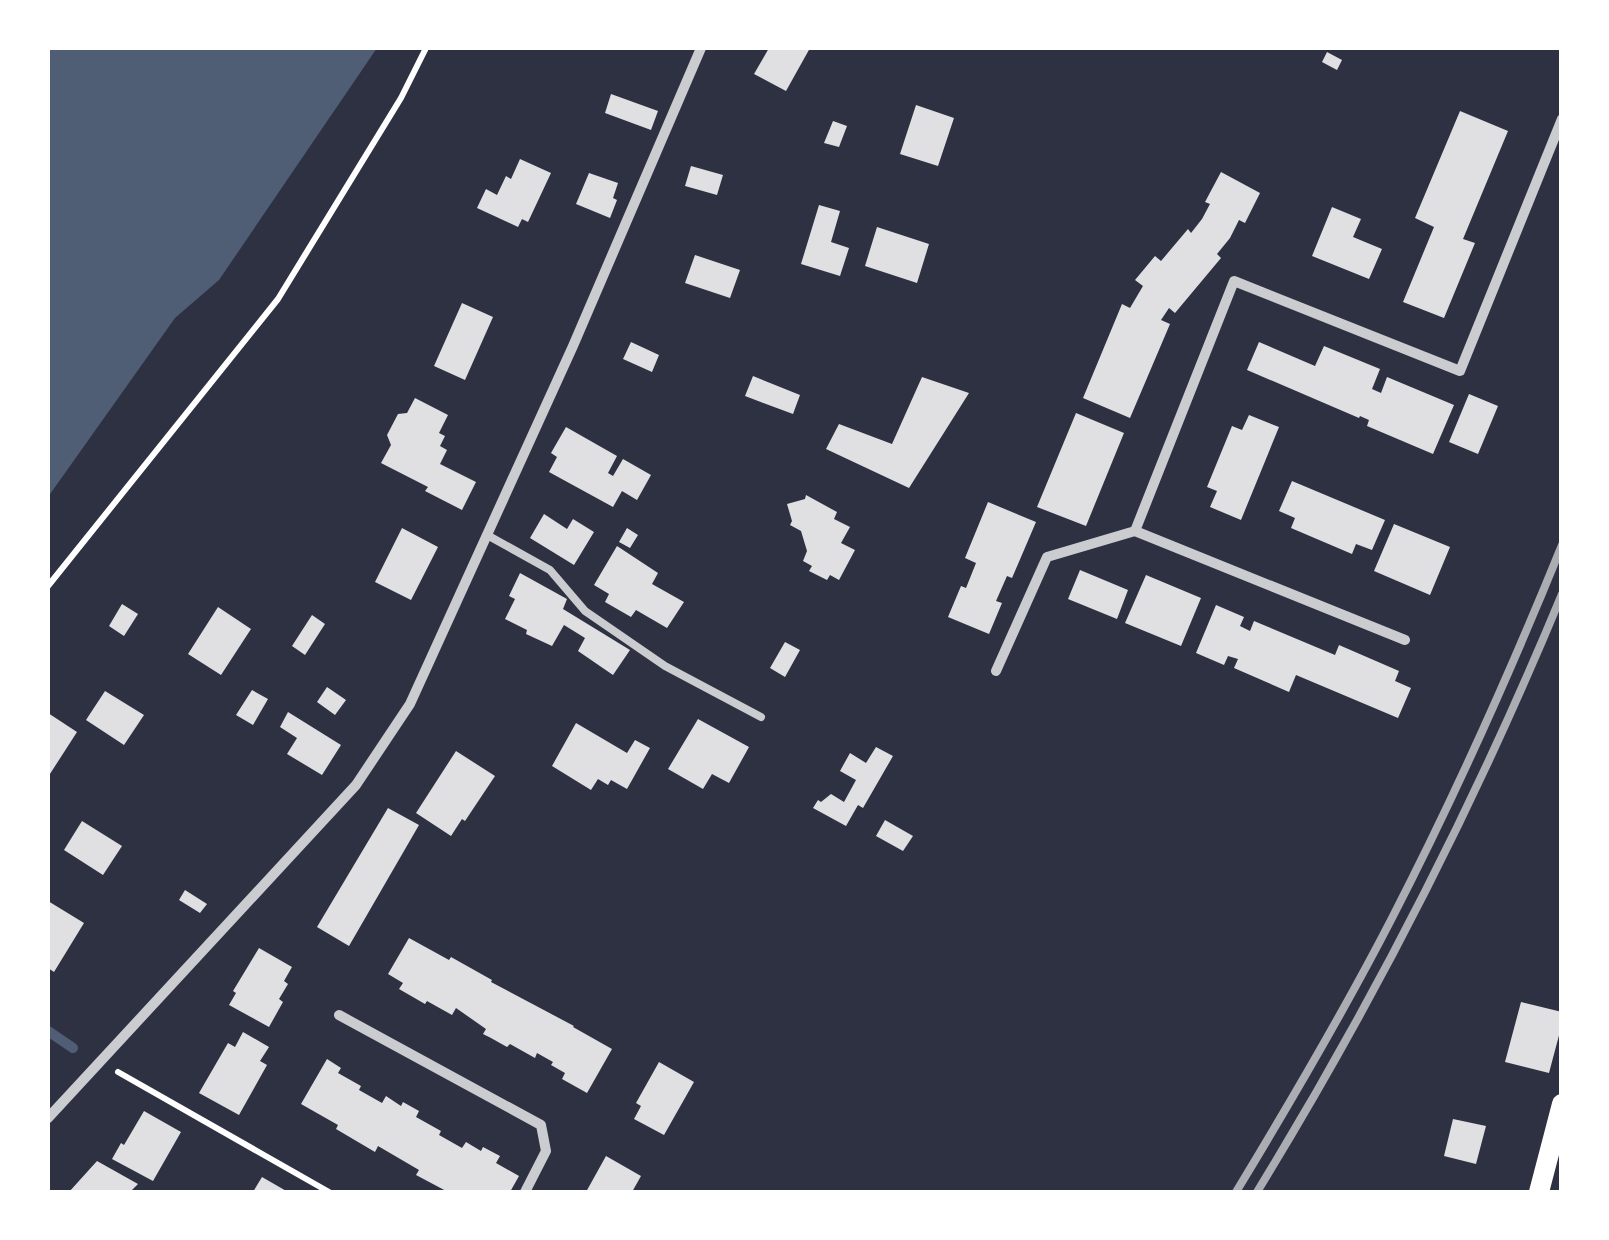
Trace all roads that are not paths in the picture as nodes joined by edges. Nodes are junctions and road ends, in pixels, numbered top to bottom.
1 (702, 48) edge
2 (1562, 120) edge
3 (1135, 531) junction
4 (487, 534) junction
5 (1405, 640) dead end
6 (996, 671) dead end
7 (762, 717) dead end
8 (339, 1015) dead end
9 (1562, 1104) edge
10 (48, 1118) edge
11 (525, 1192) edge
12 (1539, 1192) edge

1 - 4 street
2 - 3 street
3 - 5 street
3 - 6 street
4 - 7 lane
4 - 10 street
8 - 11 street
9 - 12 main road

